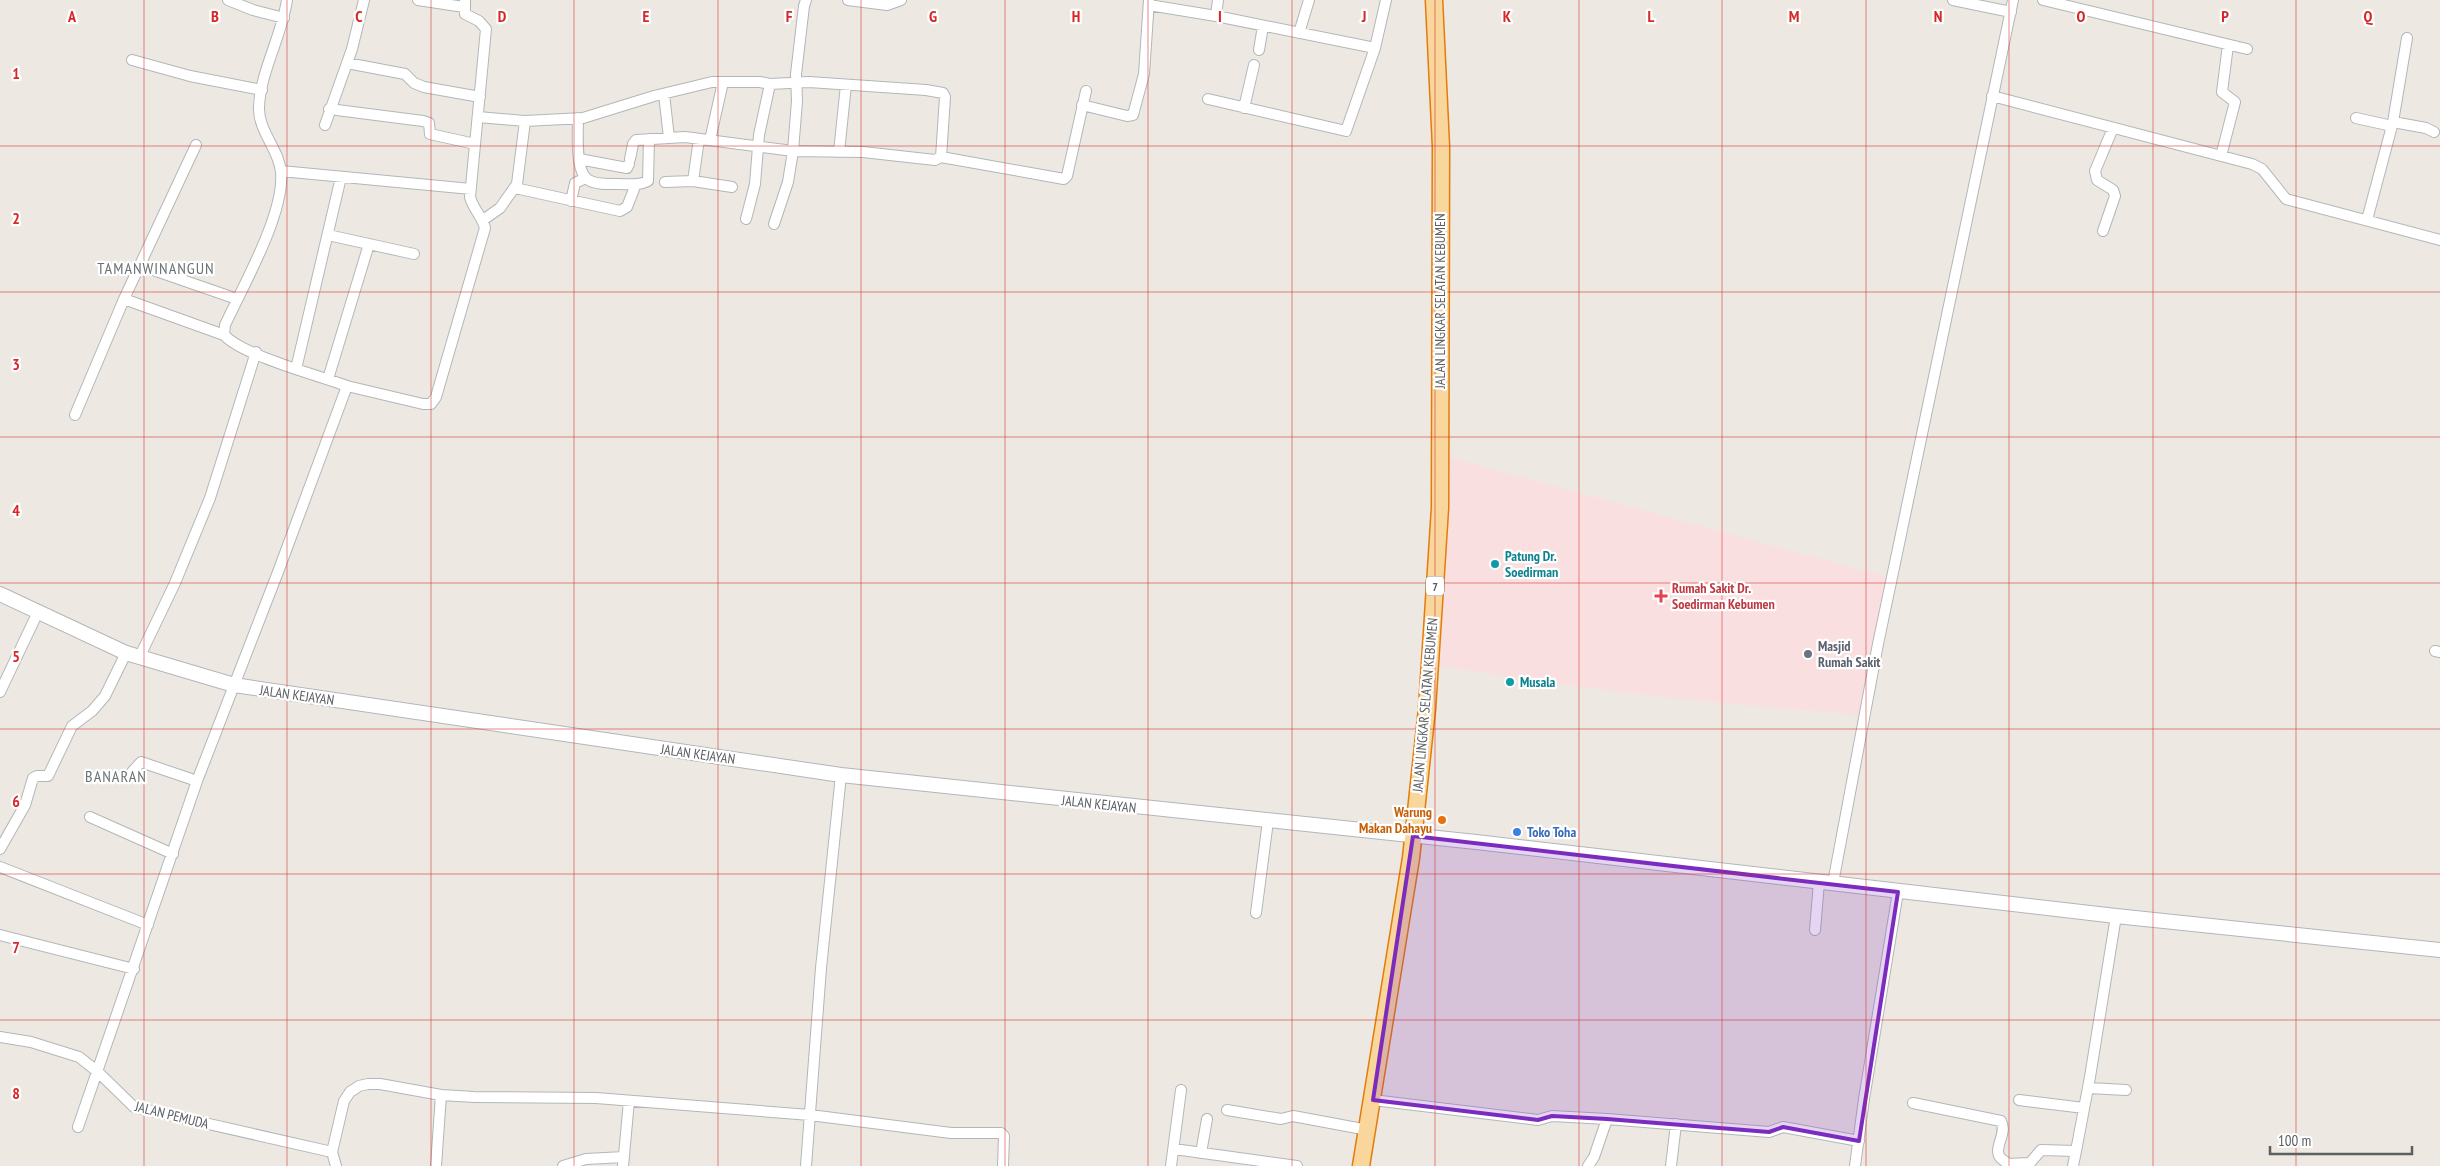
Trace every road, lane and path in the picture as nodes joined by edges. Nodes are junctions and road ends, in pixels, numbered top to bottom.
1 (228, 0) edge
2 (287, 0) edge
3 (364, 0) edge
4 (418, 0) edge
5 (806, 0) edge
6 (848, 0) edge
7 (901, 0) edge
8 (1218, 0) edge
9 (1309, 0) edge
10 (1386, 0) edge
11 (1434, 0) edge
12 (1953, 0) edge
13 (2013, 0) edge
14 (2043, 0) edge
15 (1149, 3) edge
16 (464, 4) edge
17 (2011, 12) junction
18 (1216, 16) junction
19 (284, 18) junction
20 (1263, 26) junction
21 (1299, 33) junction
22 (2407, 38) dead end
23 (2228, 45) junction
24 (1375, 48) junction
25 (2246, 49) dead end
26 (1259, 50) dead end
27 (132, 60) dead end
28 (347, 62) junction
29 (1254, 64) dead end
30 (723, 82) junction
31 (797, 82) junction
32 (770, 84) junction
33 (846, 85) junction
34 (262, 90) junction
35 (1086, 91) dead end
36 (664, 94) junction
37 (1992, 96) junction
38 (480, 97) junction
39 (1208, 99) dead end
40 (1082, 105) junction
41 (1244, 108) junction
42 (329, 109) junction
43 (478, 117) junction
44 (578, 118) junction
45 (2356, 118) dead end
46 (525, 121) junction
47 (2392, 124) junction
48 (324, 125) dead end
49 (2113, 128) junction
50 (2434, 132) dead end
51 (669, 138) junction
52 (649, 139) junction
53 (704, 140) junction
54 (475, 144) junction
55 (196, 145) dead end
56 (759, 147) junction
57 (793, 151) junction
58 (839, 152) junction
59 (2220, 156) junction
60 (941, 157) junction
61 (579, 159) junction
62 (610, 165) junction
63 (281, 171) junction
64 (341, 177) junction
65 (586, 178) junction
66 (693, 181) junction
67 (665, 182) dead end
68 (608, 184) junction
69 (636, 184) junction
70 (732, 186) dead end
71 (515, 188) junction
72 (471, 189) junction
73 (571, 201) junction
74 (746, 219) dead end
75 (483, 220) junction
76 (2367, 220) junction
77 (774, 224) dead end
78 (2103, 231) dead end
79 (328, 235) junction
80 (2440, 240) edge
81 (368, 244) junction
82 (414, 254) dead end
83 (140, 265) junction
84 (124, 298) junction
85 (237, 299) junction
86 (224, 335) junction
87 (256, 352) junction
88 (296, 369) junction
89 (328, 379) junction
90 (347, 386) junction
91 (75, 415) dead end
92 (0, 594) edge
93 (38, 612) junction
94 (132, 655) junction
95 (234, 685) junction
96 (0, 692) edge
97 (132, 772) dead end
98 (841, 775) junction
99 (197, 781) junction
100 (90, 817) dead end
101 (1268, 821) junction
102 (1413, 836) junction
103 (0, 849) edge
104 (173, 854) junction
105 (0, 867) edge
106 (1826, 882) junction
107 (1898, 892) junction
108 (1256, 913) dead end
109 (2116, 916) junction
110 (148, 925) junction
111 (1815, 930) dead end
112 (0, 935) edge
113 (2440, 950) edge
114 (134, 969) junction
115 (0, 1037) edge
116 (98, 1072) junction
117 (2088, 1088) junction
118 (1181, 1090) dead end
119 (2126, 1090) dead end
120 (441, 1095) junction
121 (1373, 1100) junction
122 (2018, 1100) dead end
123 (629, 1101) junction
124 (1913, 1103) dead end
125 (2084, 1108) junction
126 (1227, 1110) dead end
127 (810, 1115) junction
128 (1206, 1119) dead end
129 (1607, 1119) junction
130 (1676, 1124) junction
131 (78, 1127) dead end
132 (1368, 1130) junction
133 (1859, 1141) junction
134 (1174, 1149) junction
135 (332, 1152) junction
136 (1201, 1152) junction
137 (2076, 1152) junction
138 (624, 1161) edge
139 (2007, 1165) edge
140 (336, 1166) edge
141 (436, 1166) edge
142 (563, 1166) edge
143 (806, 1166) edge
144 (1003, 1166) edge
145 (1171, 1166) edge
146 (1297, 1166) edge
147 (1361, 1166) edge
148 (1588, 1166) edge
149 (1671, 1166) edge
150 (1855, 1166) edge
151 (2073, 1166) edge

1 - 19 street
2 - 19 street
3 - 28 street
4 - 16 street
5 - 31 street
6 - 7 street
8 - 18 street
9 - 21 street
10 - 24 street
11 - 102 highway, JALAN LINGKAR SELATAN KEBUMEN / 7
12 - 17 street
13 - 17 street
14 - 23 street
15 - 18 street
15 - 40 street
16 - 38 street
17 - 37 street
18 - 20 street
19 - 34 street
20 - 21 street
20 - 26 street
21 - 24 street
22 - 47 street
23 - 25 street
23 - 59 street
24 - 41 street
27 - 34 street
28 - 38 street
28 - 42 street
29 - 41 street
30 - 32 street
30 - 36 street
30 - 53 street
31 - 32 street
31 - 33 street
31 - 57 street
32 - 56 street
33 - 58 street
33 - 60 street
34 - 63 street
35 - 40 street
36 - 44 street
36 - 51 street
37 - 49 street
37 - 106 street
38 - 43 street
39 - 41 street
40 - 60 street
42 - 48 street
42 - 54 street
43 - 46 street
43 - 54 street
44 - 46 street
44 - 61 street
45 - 47 street
46 - 71 street
47 - 50 street
47 - 76 street
49 - 59 street
49 - 78 street
51 - 52 street
51 - 53 street
52 - 62 street
52 - 69 street
53 - 56 street
53 - 66 street
54 - 72 street
55 - 83 street
56 - 57 street
56 - 74 street
57 - 58 street
57 - 77 street
58 - 60 street
59 - 76 street
61 - 62 street
61 - 65 street
62 - 68 street
63 - 64 street
63 - 85 street
64 - 72 street
64 - 79 street
65 - 68 street
65 - 73 street
66 - 67 street
66 - 70 street
68 - 69 street
69 - 73 street
71 - 73 street
71 - 75 street
72 - 75 street
75 - 90 street
76 - 80 street
79 - 81 street
79 - 88 street
81 - 82 street
81 - 89 street
83 - 84 street
83 - 85 street
84 - 86 street
84 - 91 street
85 - 86 street
86 - 87 street
87 - 88 street
87 - 94 street
88 - 89 street
89 - 90 street
90 - 95 street
92 - 93 main road, JALAN KEJAYAN
93 - 94 main road, JALAN KEJAYAN
93 - 96 street
94 - 95 main road, JALAN KEJAYAN
94 - 103 street
95 - 98 main road, JALAN KEJAYAN
95 - 99 street
97 - 99 street
98 - 101 main road, JALAN KEJAYAN
98 - 127 street
99 - 104 street
100 - 104 street
101 - 102 main road, JALAN KEJAYAN
101 - 108 street
102 - 106 main road, JALAN KEJAYAN
102 - 121 highway, JALAN LINGKAR SELATAN KEBUMEN / 7
104 - 110 street
105 - 110 street
106 - 107 main road, JALAN KEJAYAN
106 - 111 street
107 - 109 main road, JALAN KEJAYAN
107 - 133 street
109 - 113 main road, JALAN KEJAYAN
109 - 117 street
110 - 114 street
112 - 114 street
114 - 116 street
115 - 116 street, JALAN PEMUDA
116 - 131 street
116 - 135 street, JALAN PEMUDA
117 - 119 street
117 - 125 street
118 - 134 street
120 - 123 street
120 - 135 street
120 - 141 street
121 - 129 street
121 - 132 highway, JALAN LINGKAR SELATAN KEBUMEN / 7
122 - 125 street
123 - 127 street
123 - 138 street
124 - 139 street
125 - 137 street
126 - 132 street
127 - 143 street
127 - 144 street
128 - 136 street
129 - 130 street
129 - 148 street
130 - 133 street
130 - 149 street
132 - 147 highway, JALAN LINGKAR SELATAN KEBUMEN / 7
133 - 150 street
134 - 136 street
134 - 145 street
135 - 140 street
136 - 146 street
137 - 139 street
137 - 151 street
138 - 142 street

